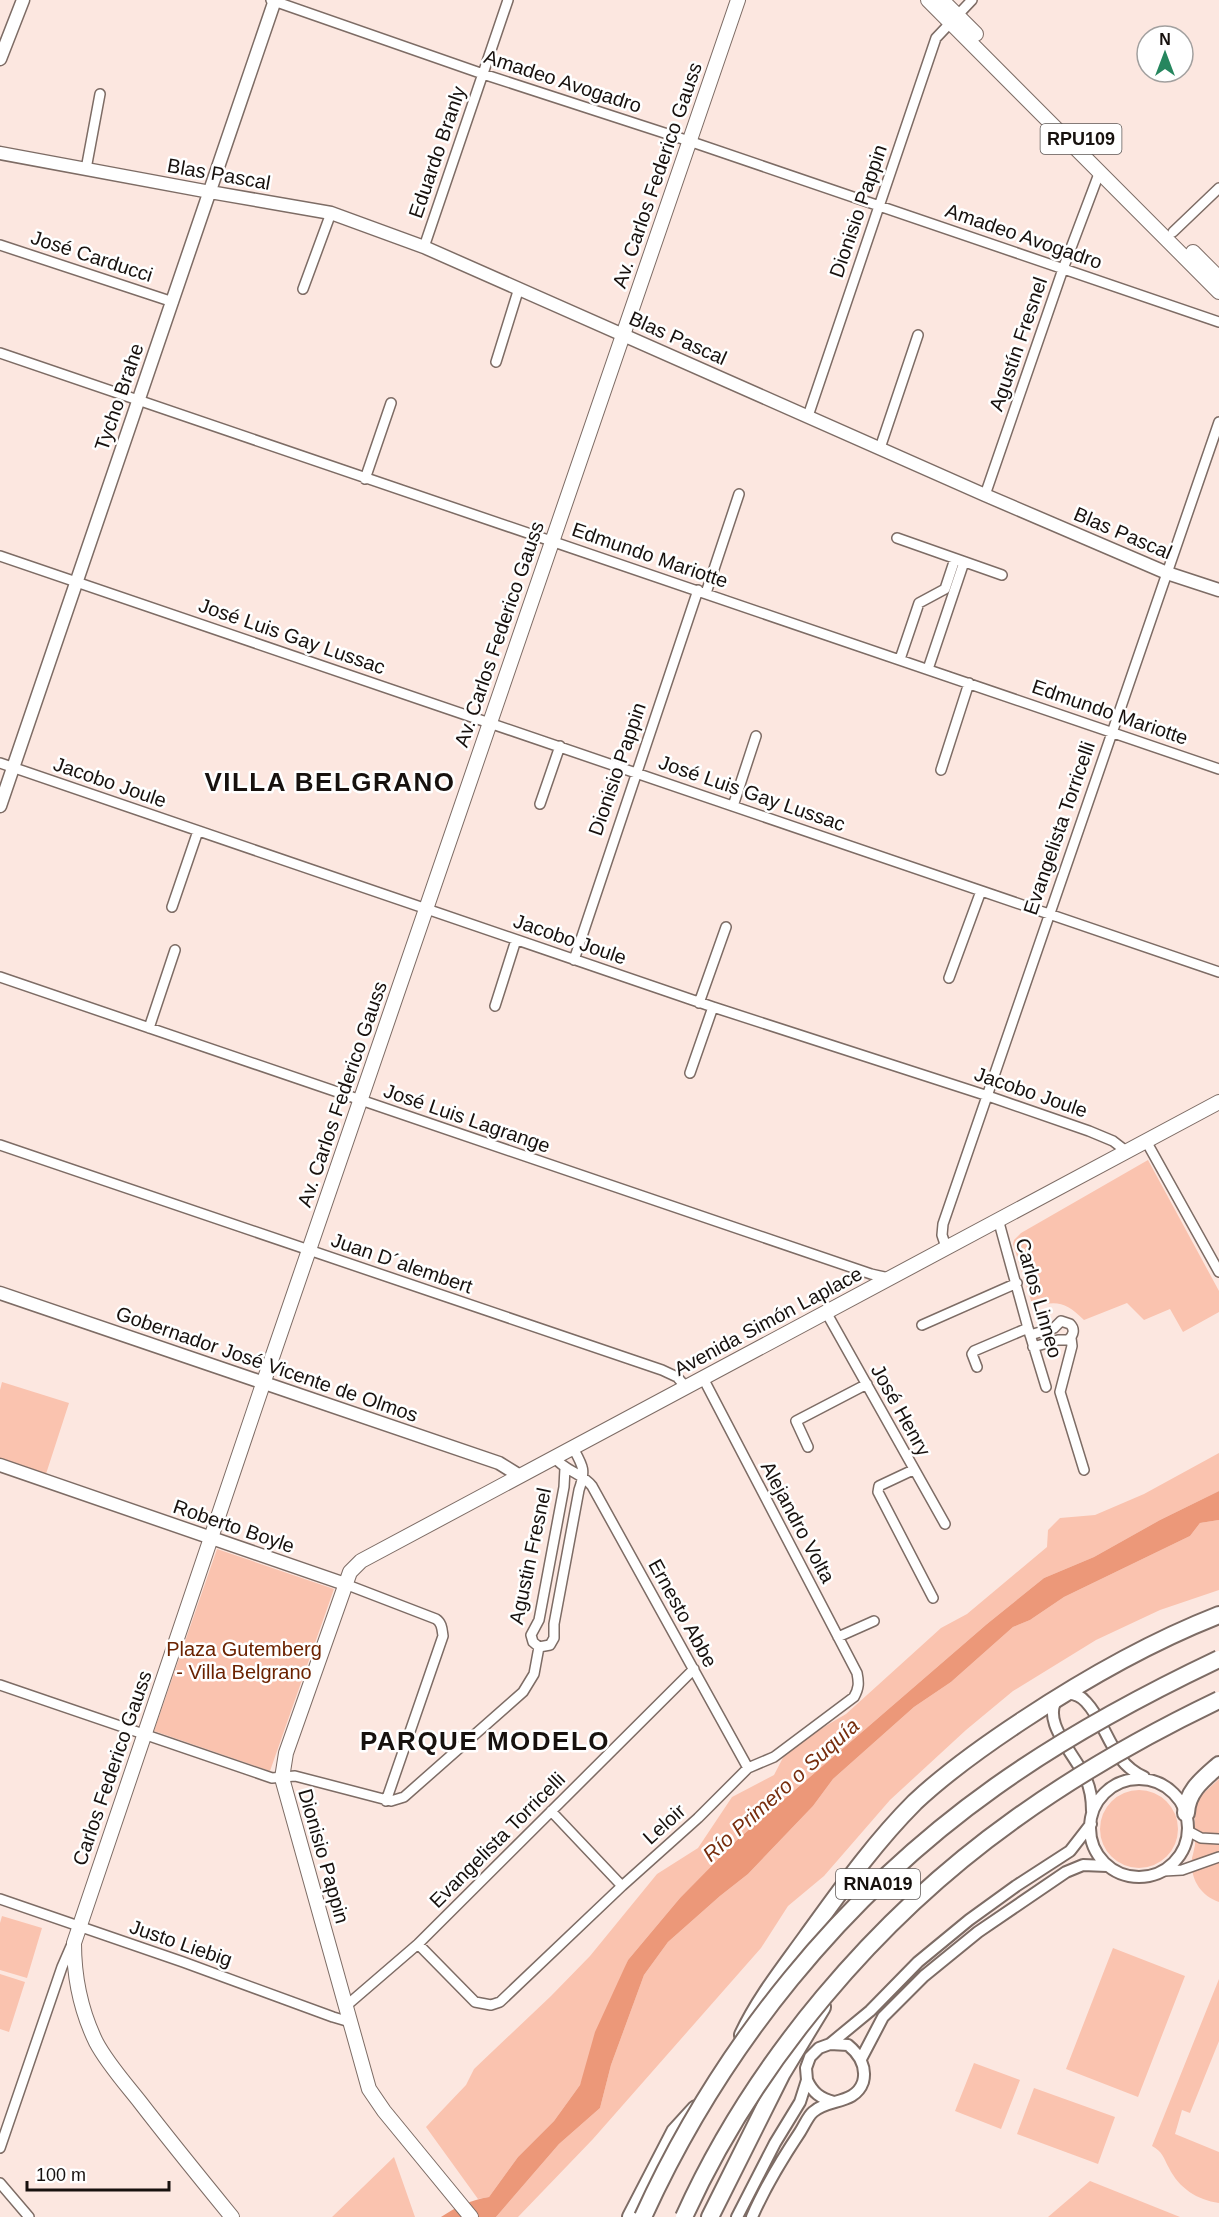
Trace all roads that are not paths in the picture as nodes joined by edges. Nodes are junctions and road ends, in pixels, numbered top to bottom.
1 (23, 0) edge
2 (274, 0) edge
3 (508, 0) edge
4 (738, 0) edge
5 (928, 0) edge
6 (942, 0) edge
7 (972, 0) edge
8 (953, 18) junction
9 (0, 59) edge
10 (483, 74) junction
11 (100, 94) dead end
12 (689, 141) junction
13 (0, 153) edge
14 (86, 169) junction
15 (1100, 171) junction
16 (1219, 188) edge
17 (210, 192) junction
18 (880, 206) junction
19 (331, 213) junction
20 (1173, 232) junction
21 (0, 245) edge
22 (424, 247) junction
23 (1063, 268) junction
24 (1219, 278) edge
25 (519, 288) junction
26 (303, 289) dead end
27 (1219, 292) edge
28 (173, 302) junction
29 (1219, 322) edge
30 (623, 335) junction
31 (918, 335) dead end
32 (0, 353) edge
33 (496, 362) dead end
34 (138, 401) junction
35 (391, 403) dead end
36 (808, 416) junction
37 (1219, 422) edge
38 (880, 448) junction
39 (365, 479) junction
40 (739, 494) dead end
41 (985, 495) junction
42 (897, 538) dead end
43 (552, 541) junction
44 (0, 555) edge
45 (959, 560) junction
46 (1167, 573) junction
47 (1002, 575) dead end
48 (76, 583) junction
49 (1219, 590) edge
50 (949, 591) junction
51 (702, 592) junction
52 (900, 659) junction
53 (928, 669) junction
54 (969, 683) junction
55 (490, 722) junction
56 (1112, 732) junction
57 (756, 736) dead end
58 (560, 746) junction
59 (0, 763) edge
60 (13, 768) junction
61 (1219, 769) edge
62 (942, 770) dead end
63 (637, 772) junction
64 (540, 804) dead end
65 (0, 806) edge
66 (733, 806) junction
67 (198, 831) junction
68 (981, 891) junction
69 (172, 907) dead end
70 (426, 909) junction
71 (1049, 914) junction
72 (726, 927) dead end
73 (516, 940) junction
74 (175, 950) dead end
75 (574, 960) junction
76 (1219, 972) edge
77 (0, 977) edge
78 (949, 978) dead end
79 (699, 1003) junction
80 (495, 1006) dead end
81 (713, 1007) junction
82 (149, 1028) junction
83 (690, 1074) dead end
84 (988, 1096) junction
85 (360, 1100) junction
86 (1219, 1101) edge
87 (1146, 1141) junction
88 (0, 1145) edge
89 (1126, 1150) junction
90 (998, 1219) junction
91 (946, 1247) junction
92 (309, 1250) junction
93 (1219, 1272) edge
94 (889, 1278) junction
95 (1017, 1283) junction
96 (0, 1293) edge
97 (826, 1312) junction
98 (922, 1325) dead end
99 (1029, 1332) junction
100 (1071, 1338) junction
101 (1033, 1347) junction
102 (976, 1367) dead end
103 (703, 1378) junction
104 (263, 1384) junction
105 (867, 1384) junction
106 (686, 1387) junction
107 (1046, 1387) dead end
108 (808, 1447) dead end
109 (573, 1448) junction
110 (555, 1458) junction
111 (0, 1466) edge
112 (565, 1468) junction
113 (913, 1470) junction
114 (1084, 1470) dead end
115 (520, 1476) junction
116 (584, 1477) junction
117 (945, 1524) dead end
118 (210, 1539) junction
119 (345, 1584) junction
120 (933, 1598) dead end
121 (1219, 1615) edge
122 (874, 1621) dead end
123 (838, 1637) junction
124 (539, 1647) junction
125 (1219, 1659) edge
126 (694, 1669) junction
127 (860, 1684) joint
128 (0, 1685) edge
129 (1060, 1695) junction
130 (1219, 1700) edge
131 (145, 1734) junction
132 (1219, 1765) edge
133 (748, 1768) junction
134 (396, 1777) junction
135 (282, 1778) junction
136 (1149, 1780) junction
137 (412, 1789) junction
138 (386, 1801) junction
139 (551, 1811) junction
140 (1186, 1813) junction
141 (1092, 1820) junction
142 (1188, 1831) junction
143 (1219, 1839) edge
144 (1219, 1857) edge
145 (1107, 1866) junction
146 (1164, 1871) junction
147 (622, 1886) junction
148 (0, 1899) edge
149 (76, 1932) junction
150 (418, 1944) junction
151 (76, 1976) junction
152 (56, 1983) junction
153 (835, 1984) junction
154 (346, 2006) junction
155 (350, 2022) junction
156 (830, 2044) junction
157 (736, 2053) junction
158 (861, 2059) junction
159 (807, 2080) junction
160 (707, 2097) junction
161 (834, 2102) junction
162 (0, 2148) edge
163 (0, 2183) edge
164 (29, 2217) edge
165 (232, 2217) edge
166 (471, 2217) edge
167 (631, 2217) edge
168 (643, 2217) edge
169 (684, 2217) edge
170 (710, 2217) edge
171 (737, 2217) edge
172 (752, 2217) edge

1 - 9 main road
2 - 10 street, Amadeo Avogadro
2 - 17 main road, Tycho Brahe
3 - 10 street, Eduardo Branly
4 - 12 main road, Av. Carlos Federico Gauss
5 - 8 main road, RPU109
6 - 8 main road, RPU109
7 - 8 street, Dionisio Pappin
8 - 15 main road, RPU109
8 - 18 street, Dionisio Pappin
8 - 20 main road, RPU109
10 - 12 street, Amadeo Avogadro
10 - 22 street, Eduardo Branly
11 - 14 street
12 - 18 street, Amadeo Avogadro
12 - 30 main road, Av. Carlos Federico Gauss
13 - 14 main road, Blas Pascal
14 - 17 main road, Blas Pascal
15 - 23 street, Agustín Fresnel
15 - 27 main road, RPU109
16 - 20 street
17 - 19 main road, Blas Pascal
17 - 28 main road, Tycho Brahe
18 - 23 street, Amadeo Avogadro
18 - 36 street, Dionisio Pappin
19 - 22 main road, Blas Pascal
19 - 26 street
20 - 24 main road, RPU109
21 - 28 street, José Carducci
22 - 25 main road, Blas Pascal
23 - 29 street, Amadeo Avogadro
23 - 41 street, Agustín Fresnel
25 - 30 main road, Blas Pascal
25 - 33 street
28 - 34 main road, Tycho Brahe
30 - 36 main road, Blas Pascal
30 - 43 main road, Av. Carlos Federico Gauss
31 - 38 street
32 - 34 street, Edmundo Mariotte
34 - 39 street, Edmundo Mariotte
34 - 48 main road, Tycho Brahe
35 - 39 street
36 - 38 main road, Blas Pascal
37 - 46 street, Evangelista Torricelli
38 - 41 main road, Blas Pascal
39 - 43 street, Edmundo Mariotte
40 - 51 street, Dionisio Pappin
41 - 46 main road, Blas Pascal
42 - 45 street
43 - 51 street, Edmundo Mariotte
43 - 55 main road, Av. Carlos Federico Gauss
44 - 48 street, José Luis Gay Lussac
45 - 47 street
45 - 50 street
46 - 49 main road, Blas Pascal
46 - 56 street, Evangelista Torricelli
48 - 55 street, José Luis Gay Lussac
48 - 60 main road, Tycho Brahe
50 - 52 street
50 - 53 street
51 - 52 street, Edmundo Mariotte
51 - 63 street, Dionisio Pappin
52 - 53 street, Edmundo Mariotte
53 - 54 street, Edmundo Mariotte
54 - 56 street, Edmundo Mariotte
54 - 62 street
55 - 58 street, José Luis Gay Lussac
55 - 70 main road, Av. Carlos Federico Gauss
56 - 61 street, Edmundo Mariotte
56 - 71 street, Evangelista Torricelli
57 - 66 street
58 - 63 street, José Luis Gay Lussac
58 - 64 street
59 - 60 street, Jacobo Joule
60 - 65 main road, Tycho Brahe
60 - 67 street, Jacobo Joule
63 - 66 street, José Luis Gay Lussac
63 - 75 street, Dionisio Pappin
66 - 68 street, José Luis Gay Lussac
67 - 69 street
67 - 70 street, Jacobo Joule
68 - 71 street, José Luis Gay Lussac
68 - 78 street
70 - 73 street, Jacobo Joule
70 - 85 main road, Av. Carlos Federico Gauss
71 - 76 street, José Luis Gay Lussac
71 - 84 street, Evangelista Torricelli
72 - 79 street
73 - 75 street, Jacobo Joule
73 - 80 street
74 - 82 street
75 - 79 street, Jacobo Joule
77 - 82 street, José Luis Lagrange
79 - 81 street, Jacobo Joule
81 - 83 street
81 - 84 street, Jacobo Joule
82 - 85 street, José Luis Lagrange
84 - 89 street, Jacobo Joule
84 - 91 street, Evangelista Torricelli
85 - 92 main road, Av. Carlos Federico Gauss
85 - 94 street, José Luis Lagrange
86 - 87 main road, Avenida Simón Laplace
87 - 89 main road, Avenida Simón Laplace
87 - 93 street
88 - 92 street, Juan D´alembert
89 - 90 main road, Avenida Simón Laplace
90 - 91 main road, Avenida Simón Laplace
90 - 95 street, Carlos Linneo
91 - 94 main road, Avenida Simón Laplace
92 - 104 main road, Av. Carlos Federico Gauss
92 - 106 street, Juan D´alembert
94 - 97 main road, Avenida Simón Laplace
95 - 98 street
95 - 99 street, Carlos Linneo
96 - 104 main road, Gobernador José Vicente de Olmos
97 - 103 main road, Avenida Simón Laplace
97 - 105 street, José Henry
99 - 100 street
99 - 101 street, Carlos Linneo
99 - 102 street
100 - 101 street
100 - 114 street
101 - 107 street, Carlos Linneo
103 - 106 main road, Avenida Simón Laplace
103 - 123 street, Alejandro Volta
104 - 115 main road, Gobernador José Vicente de Olmos
104 - 118 main road, Carlos Federico Gauss
105 - 108 street
105 - 113 street, José Henry
106 - 109 main road, Avenida Simón Laplace
109 - 110 main road, Avenida Simón Laplace
109 - 116 street, Ernesto Abbe
110 - 112 street
110 - 115 main road, Avenida Simón Laplace
111 - 118 main road, Roberto Boyle
112 - 116 street
112 - 124 street, Agustin Fresnel
113 - 117 street, José Henry
113 - 120 street
115 - 119 main road, Avenida Simón Laplace
116 - 124 street, Agustin Fresnel
116 - 126 street, Ernesto Abbe
118 - 119 main road, Roberto Boyle
118 - 131 main road, Carlos Federico Gauss
119 - 134 street, Roberto Boyle
119 - 135 main road, Dionisio Pappin
121 - 129 highway
122 - 123 street
123 - 127 street, Alejandro Volta
124 - 137 street, Agustin Fresnel
125 - 157 highway, RNA019, bridge
126 - 133 street, Ernesto Abbe
126 - 139 street, Evangelista Torricelli
127 - 133 street, Leloir
128 - 131 street
129 - 136 street
129 - 141 street
129 - 157 highway, bridge
130 - 153 highway, RNA019, bridge
131 - 135 street
131 - 149 main road, Carlos Federico Gauss
132 - 140 highway
133 - 147 street, Leloir
134 - 137 street
134 - 138 street
135 - 138 street
135 - 154 main road, Dionisio Pappin
136 - 140 street
136 - 141 street
137 - 138 street, Agustin Fresnel
139 - 147 street
139 - 150 street, Evangelista Torricelli
140 - 142 street
141 - 145 street
141 - 156 street
142 - 143 street
142 - 146 street
144 - 146 street
145 - 146 street
145 - 158 street
147 - 150 street, Leloir
148 - 149 street, Justo Liebig
149 - 151 main road
149 - 152 street, Carlos Federico Gauss
149 - 155 street, Justo Liebig
150 - 154 street, Evangelista Torricelli
151 - 152 street
151 - 165 main road
152 - 162 street, Carlos Federico Gauss
153 - 169 highway, RNA019, bridge
153 - 170 highway, bridge
154 - 155 main road, Dionisio Pappin
155 - 166 main road, Dionisio Pappin
156 - 158 street
156 - 159 street
157 - 160 highway, RNA019, bridge
158 - 161 street
159 - 161 street
159 - 171 street
160 - 167 highway, bridge
160 - 168 highway, RNA019, bridge
161 - 172 street
163 - 164 street

